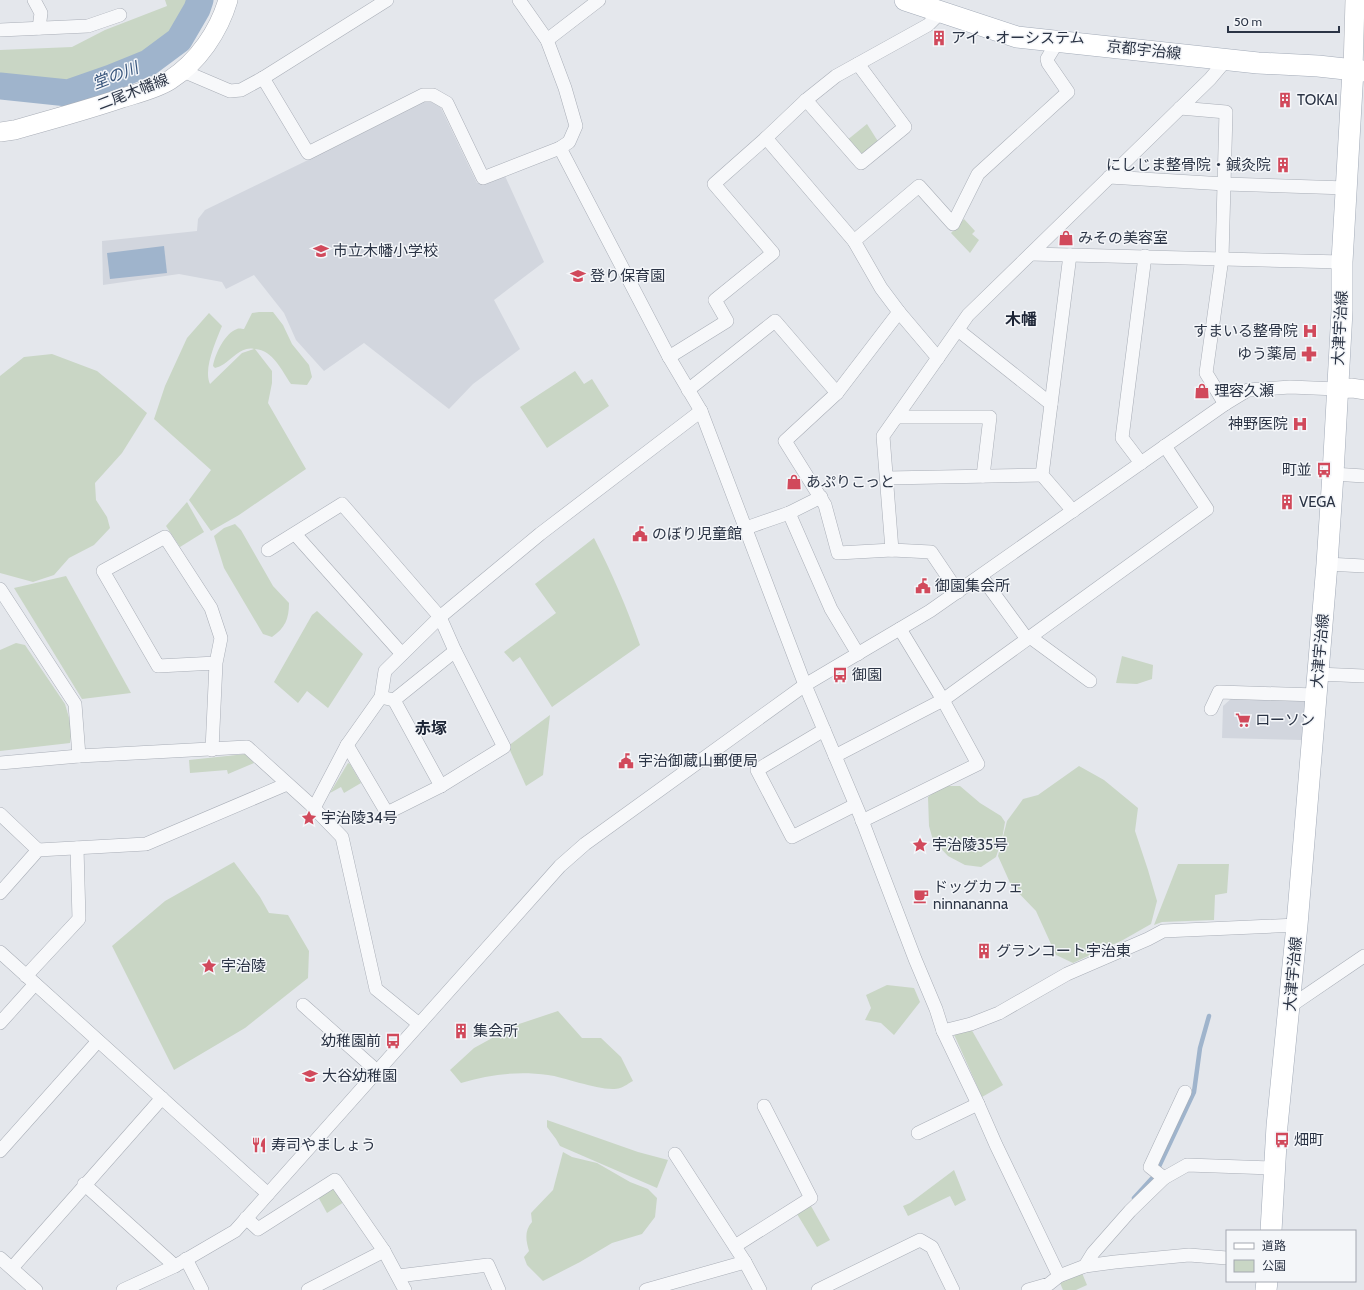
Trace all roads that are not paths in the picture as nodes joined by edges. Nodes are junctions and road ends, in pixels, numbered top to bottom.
1 (34, 0) edge
2 (228, 0) edge
3 (388, 0) edge
4 (519, 0) edge
5 (599, 0) edge
6 (905, 0) edge
7 (1355, 0) edge
8 (941, 12) junction
9 (120, 15) dead end
10 (39, 28) junction
11 (0, 30) edge
12 (547, 40) junction
13 (1058, 41) junction
14 (1226, 60) junction
15 (858, 64) junction
16 (183, 71) junction
17 (1359, 71) edge
18 (263, 78) junction
19 (806, 100) junction
20 (1180, 108) junction
21 (0, 132) edge
22 (766, 138) junction
23 (560, 148) junction
24 (1109, 177) junction
25 (1225, 184) junction
26 (1347, 188) junction
27 (854, 241) junction
28 (1031, 254) junction
29 (1070, 255) junction
30 (1145, 256) junction
31 (1222, 258) junction
32 (1342, 262) junction
33 (899, 312) junction
34 (958, 330) junction
35 (669, 357) junction
36 (938, 358) junction
37 (1337, 389) junction
38 (688, 390) junction
39 (1364, 390) edge
40 (837, 392) junction
41 (1051, 404) junction
42 (1225, 404) junction
43 (701, 411) junction
44 (897, 417) junction
45 (1165, 446) junction
46 (1140, 463) junction
47 (1333, 474) junction
48 (1042, 475) junction
49 (983, 476) junction
50 (1364, 476) edge
51 (887, 478) junction
52 (821, 497) junction
53 (1073, 511) junction
54 (789, 512) junction
55 (746, 528) junction
56 (295, 534) junction
57 (268, 550) dead end
58 (892, 550) junction
59 (1327, 564) junction
60 (1364, 566) edge
61 (981, 576) junction
62 (0, 589) edge
63 (958, 592) junction
64 (440, 617) junction
65 (900, 629) junction
66 (1029, 638) junction
67 (456, 651) junction
68 (402, 654) junction
69 (858, 654) junction
70 (216, 663) junction
71 (1318, 674) junction
72 (1364, 676) edge
73 (1090, 681) dead end
74 (805, 685) junction
75 (1316, 695) junction
76 (381, 697) junction
77 (394, 700) junction
78 (943, 700) junction
79 (1211, 709) dead end
80 (824, 730) junction
81 (347, 745) junction
82 (212, 750) junction
83 (79, 756) junction
84 (835, 756) junction
85 (0, 763) edge
86 (287, 784) junction
87 (441, 786) junction
88 (855, 805) junction
89 (314, 808) junction
90 (0, 814) edge
91 (862, 821) junction
92 (77, 848) junction
93 (38, 850) junction
94 (0, 893) edge
95 (1297, 924) junction
96 (0, 952) edge
97 (1364, 956) edge
98 (30, 980) junction
99 (303, 1005) dead end
100 (1289, 1008) junction
101 (0, 1023) edge
102 (419, 1024) junction
103 (943, 1030) junction
104 (98, 1041) junction
105 (377, 1071) junction
106 (1185, 1092) dead end
107 (162, 1098) junction
108 (978, 1104) junction
109 (764, 1106) dead end
110 (918, 1133) dead end
111 (0, 1151) edge
112 (675, 1154) dead end
113 (1275, 1168) junction
114 (1164, 1177) junction
115 (84, 1184) junction
116 (268, 1194) junction
117 (246, 1218) junction
118 (1271, 1230) edge
119 (735, 1246) junction
120 (384, 1251) junction
121 (0, 1258) edge
122 (1226, 1258) edge
123 (186, 1259) junction
124 (745, 1262) junction
125 (174, 1266) junction
126 (1085, 1266) junction
127 (12, 1268) junction
128 (398, 1276) junction
129 (1054, 1283) edge
130 (36, 1290) edge
131 (123, 1290) edge
132 (202, 1290) edge
133 (308, 1290) edge
134 (405, 1290) edge
135 (499, 1290) edge
136 (646, 1290) edge
137 (760, 1290) edge
138 (818, 1290) edge
139 (953, 1290) edge
140 (1028, 1290) edge

1 - 10 street
2 - 16 main road, 二尾木幡線
3 - 18 street
4 - 12 street
5 - 12 street
6 - 8 main road, 京都宇治線
7 - 17 main road
8 - 13 main road, 京都宇治線
8 - 15 street
9 - 10 street
10 - 11 street
12 - 23 street
13 - 14 main road, 京都宇治線
13 - 27 street
14 - 17 main road, 京都宇治線
14 - 20 street
15 - 19 street
15 - 19 street
16 - 18 street
16 - 21 main road, 二尾木幡線
17 - 26 main road, 大津宇治線
18 - 23 street
19 - 22 street
20 - 24 street
20 - 25 street
22 - 27 street
22 - 35 street
23 - 35 street
24 - 25 street
24 - 28 street
25 - 26 street
25 - 31 street
26 - 32 main road, 大津宇治線
27 - 33 street
28 - 29 street
28 - 34 street
29 - 30 street
29 - 41 street
30 - 31 street
30 - 46 street
31 - 32 street
31 - 42 street
32 - 37 main road, 大津宇治線
33 - 36 street
33 - 40 street
34 - 36 street
34 - 41 street
35 - 38 street
36 - 44 street
37 - 39 main road
37 - 42 street
37 - 47 main road, 大津宇治線
38 - 40 street
38 - 43 street
40 - 52 street
41 - 48 street
42 - 45 street
43 - 55 street
43 - 64 street
44 - 49 street
44 - 51 street
45 - 46 street
45 - 66 street
46 - 53 street
47 - 50 street
47 - 59 main road, 大津宇治線
48 - 49 street
48 - 53 street
49 - 51 street
51 - 58 street
52 - 54 street
52 - 58 street
53 - 61 street
54 - 55 street
54 - 69 street
55 - 74 street
56 - 57 street
56 - 64 street
56 - 68 street
58 - 63 street
59 - 60 street
59 - 71 main road, 大津宇治線
61 - 63 street
61 - 66 street
62 - 83 street
63 - 65 street
64 - 67 street
64 - 68 street
65 - 69 street
65 - 78 street
66 - 73 street
66 - 78 street
67 - 77 street
67 - 87 street
68 - 76 street
69 - 74 street
70 - 70 street
70 - 82 street
71 - 72 street
71 - 75 main road, 大津宇治線
74 - 80 street
74 - 102 street
75 - 79 street
75 - 95 main road, 大津宇治線
76 - 77 street
76 - 81 street
77 - 87 street
78 - 84 street
78 - 91 street
80 - 84 street
80 - 88 street
81 - 87 street
81 - 89 street
82 - 83 street
82 - 86 street
83 - 85 street
84 - 88 street
86 - 89 street
86 - 92 street
88 - 91 street
89 - 102 street
90 - 93 street
91 - 103 street
92 - 93 street
92 - 98 street
93 - 94 street
95 - 100 main road, 大津宇治線
95 - 103 street
96 - 98 street
97 - 100 street
98 - 101 street
98 - 104 street
99 - 105 street
100 - 113 main road, 大津宇治線
102 - 105 street
103 - 108 street
104 - 107 street
104 - 111 street
105 - 116 street
106 - 114 street
107 - 115 street
107 - 116 street
108 - 110 street
108 - 129 street
109 - 119 street
112 - 119 street
113 - 114 street
113 - 118 main road, 大津宇治線
114 - 126 street
115 - 125 street
115 - 127 street
116 - 117 street
117 - 120 street
117 - 123 street
119 - 124 street
120 - 128 street
120 - 133 street
121 - 127 street
122 - 126 street
123 - 125 street
123 - 132 street
124 - 136 street
124 - 137 street
125 - 131 street
126 - 129 street
127 - 130 street
128 - 134 street
128 - 135 street
129 - 140 street
138 - 139 street

